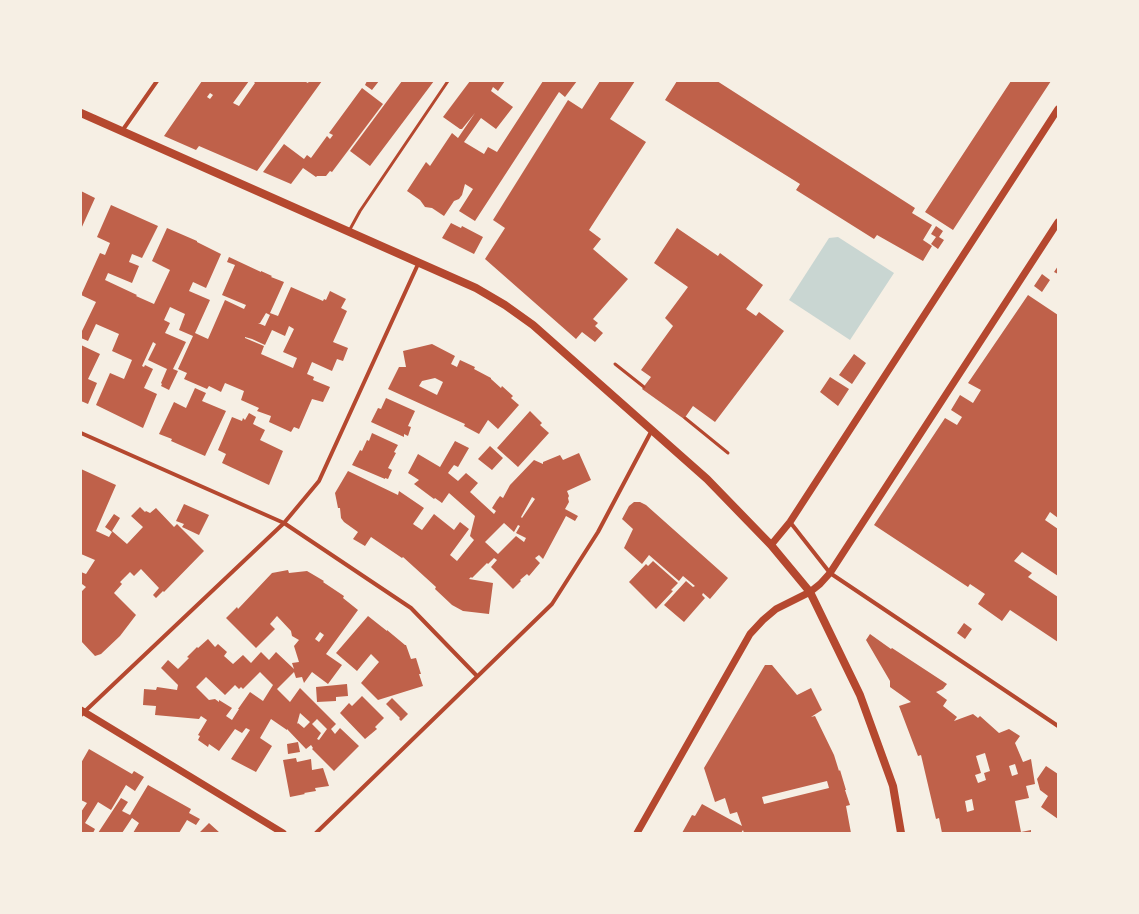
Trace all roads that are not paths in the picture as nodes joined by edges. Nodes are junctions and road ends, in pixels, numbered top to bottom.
1 (157, 81) edge
2 (448, 81) edge
3 (1058, 109) edge
4 (81, 113) edge
5 (121, 132) junction
6 (1058, 222) edge
7 (348, 231) junction
8 (419, 262) junction
9 (615, 364) dead end
10 (644, 387) dead end
11 (685, 418) dead end
12 (652, 430) junction
13 (81, 433) edge
14 (728, 453) dead end
15 (790, 522) junction
16 (284, 524) junction
17 (771, 545) junction
18 (830, 573) junction
19 (810, 592) junction
20 (477, 676) junction
21 (82, 712) edge
22 (1058, 726) edge
23 (283, 833) edge
24 (316, 833) edge
25 (637, 833) edge
26 (901, 833) edge

1 - 5 street
2 - 7 lane
3 - 15 street
4 - 5 main road
5 - 7 main road
6 - 18 street
7 - 8 main road
8 - 12 main road
8 - 16 street
9 - 10 lane
11 - 14 lane
12 - 17 main road
12 - 20 street
13 - 16 street
15 - 17 street
15 - 18 street
16 - 20 street
16 - 21 street
17 - 19 main road
18 - 19 street
18 - 22 street
19 - 25 street
19 - 26 main road
20 - 24 street
21 - 23 street

